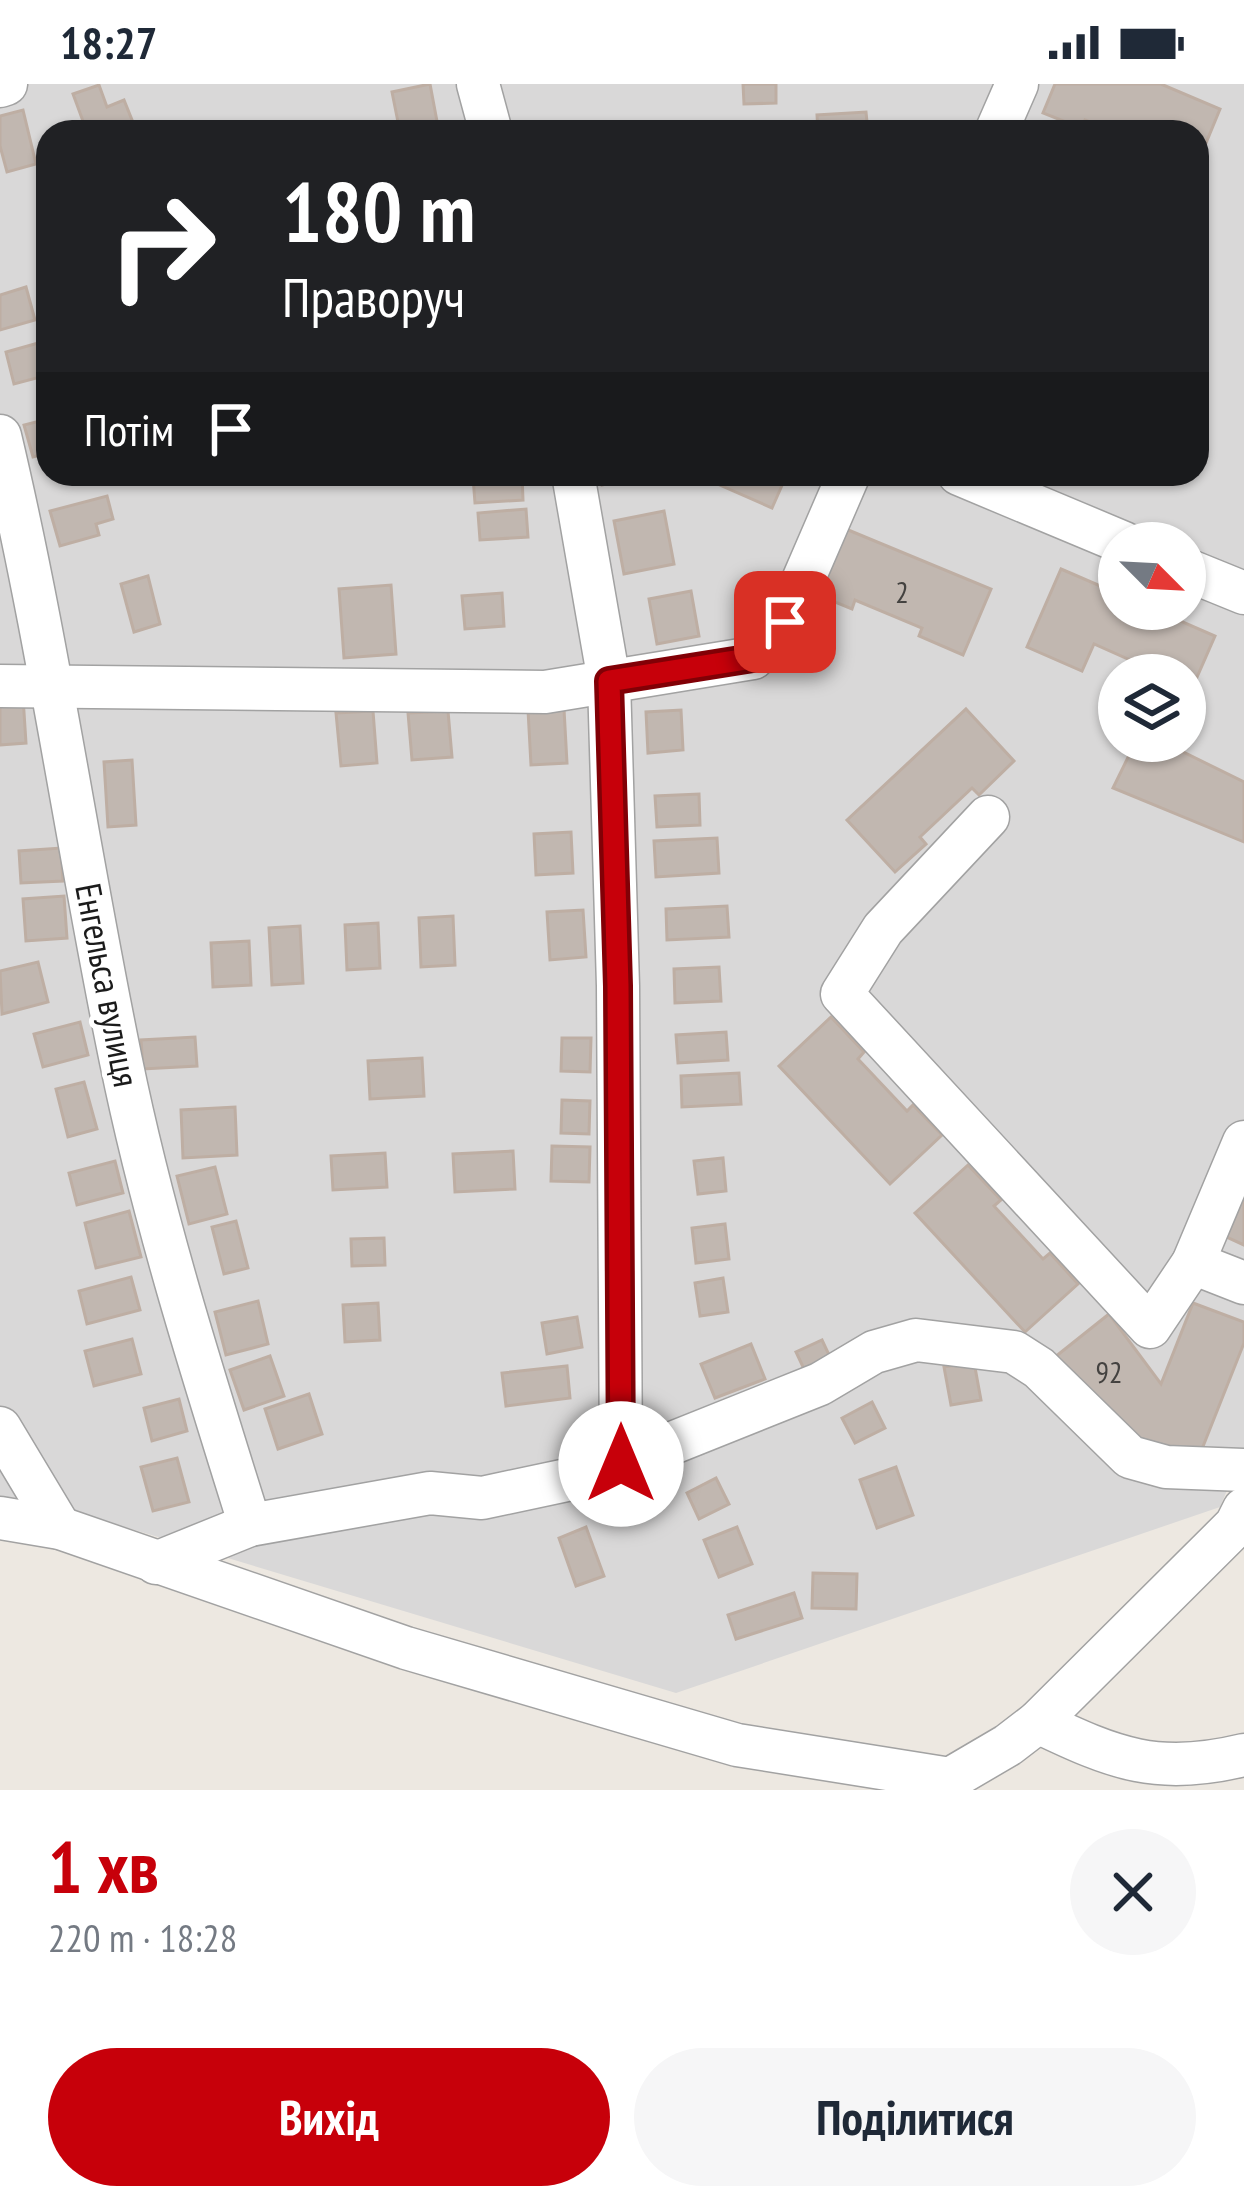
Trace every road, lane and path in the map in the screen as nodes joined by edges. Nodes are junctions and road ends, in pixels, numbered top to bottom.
1 (478, 84) edge
2 (1017, 84) edge
3 (488, 120) edge
4 (1001, 120) edge
5 (0, 436) edge
6 (575, 486) edge
7 (843, 486) edge
8 (988, 486) edge
9 (1098, 532) edge
10 (1206, 577) edge
11 (1244, 593) edge
12 (609, 681) junction
13 (0, 686) edge
14 (53, 686) junction
15 (988, 817) dead end
16 (1244, 1142) edge
17 (1192, 1263) junction
18 (1244, 1283) edge
19 (0, 1428) edge
20 (621, 1464) junction
21 (1244, 1470) edge
22 (1244, 1509) edge
23 (0, 1518) edge
24 (250, 1525) junction
25 (60, 1528) junction
26 (156, 1563) junction
27 (1038, 1722) junction
28 (1244, 1755) edge

1 - 3 street
2 - 4 street
5 - 14 street, Енгельса вулиця
6 - 12 street
7 - 12 street
8 - 9 street
10 - 11 street
12 - 14 street
12 - 20 street
13 - 14 street
14 - 24 street, Енгельса вулиця
15 - 17 street
16 - 17 street
17 - 18 street
19 - 25 street
20 - 21 street
20 - 24 street
22 - 27 street
23 - 25 street
24 - 26 street
25 - 26 street
26 - 27 street
27 - 28 street

